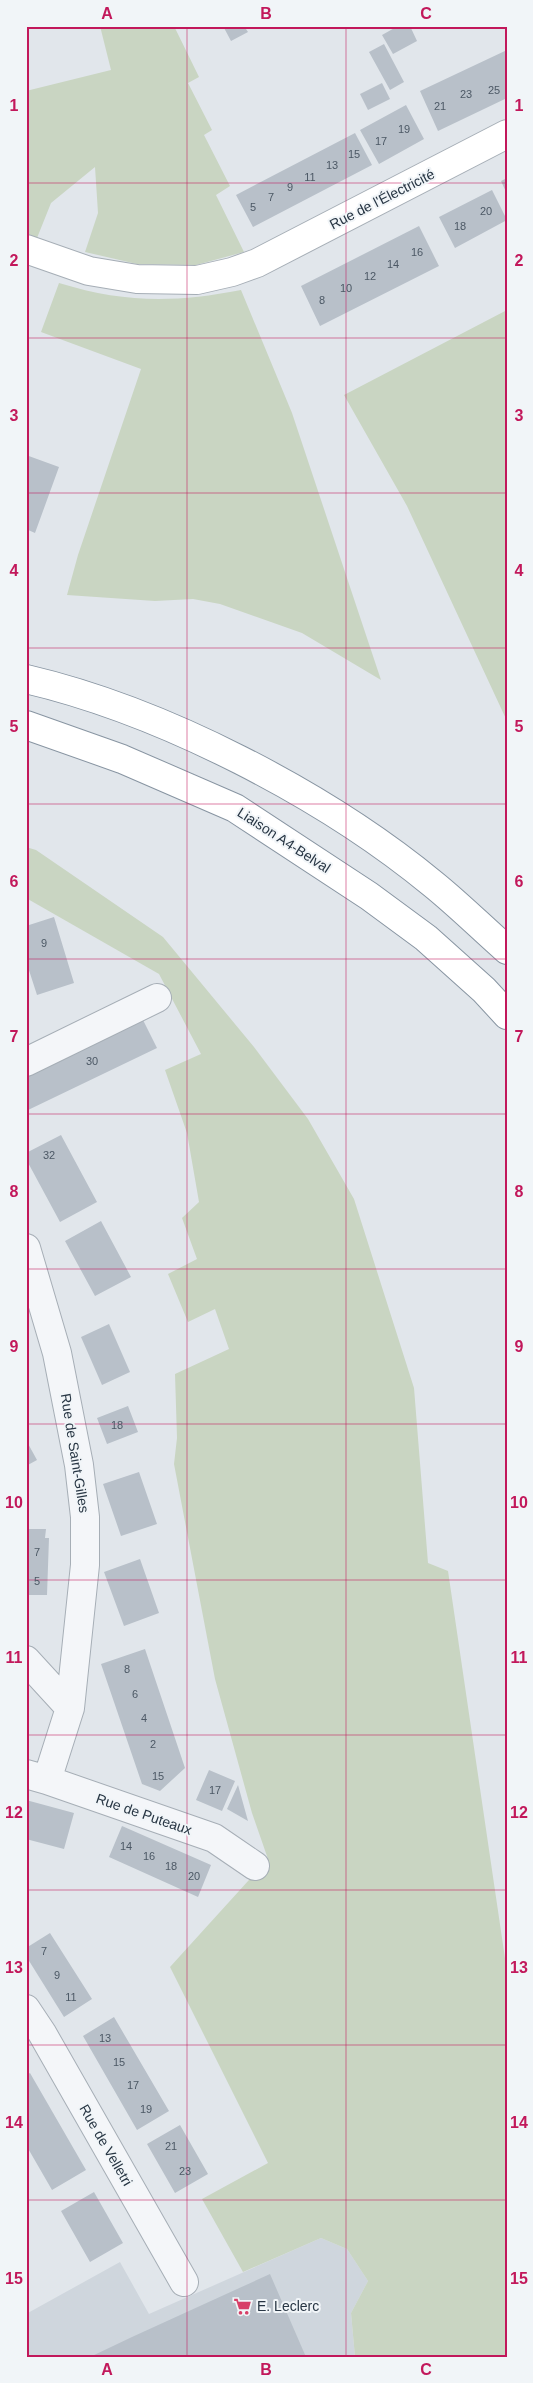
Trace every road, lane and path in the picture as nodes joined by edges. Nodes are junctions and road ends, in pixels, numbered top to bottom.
1 (507, 134) edge
2 (26, 249) edge
3 (26, 679) edge
4 (26, 726) edge
5 (507, 950) edge
6 (157, 998) dead end
7 (507, 1015) edge
8 (26, 1062) edge
9 (26, 1248) edge
10 (26, 1660) edge
11 (70, 1708) junction
12 (37, 1777) edge
13 (255, 1866) dead end
14 (26, 2009) edge
15 (184, 2282) dead end

1 - 2 main road, Rue de l'Électricité
3 - 5 main road
4 - 7 main road, Liaison A4-Belval
6 - 8 street
9 - 11 street, Rue de Saint-Gilles
10 - 11 street
11 - 12 street, Rue de Saint-Gilles
12 - 13 street, Rue de Puteaux
14 - 15 street, Rue de Velletri

